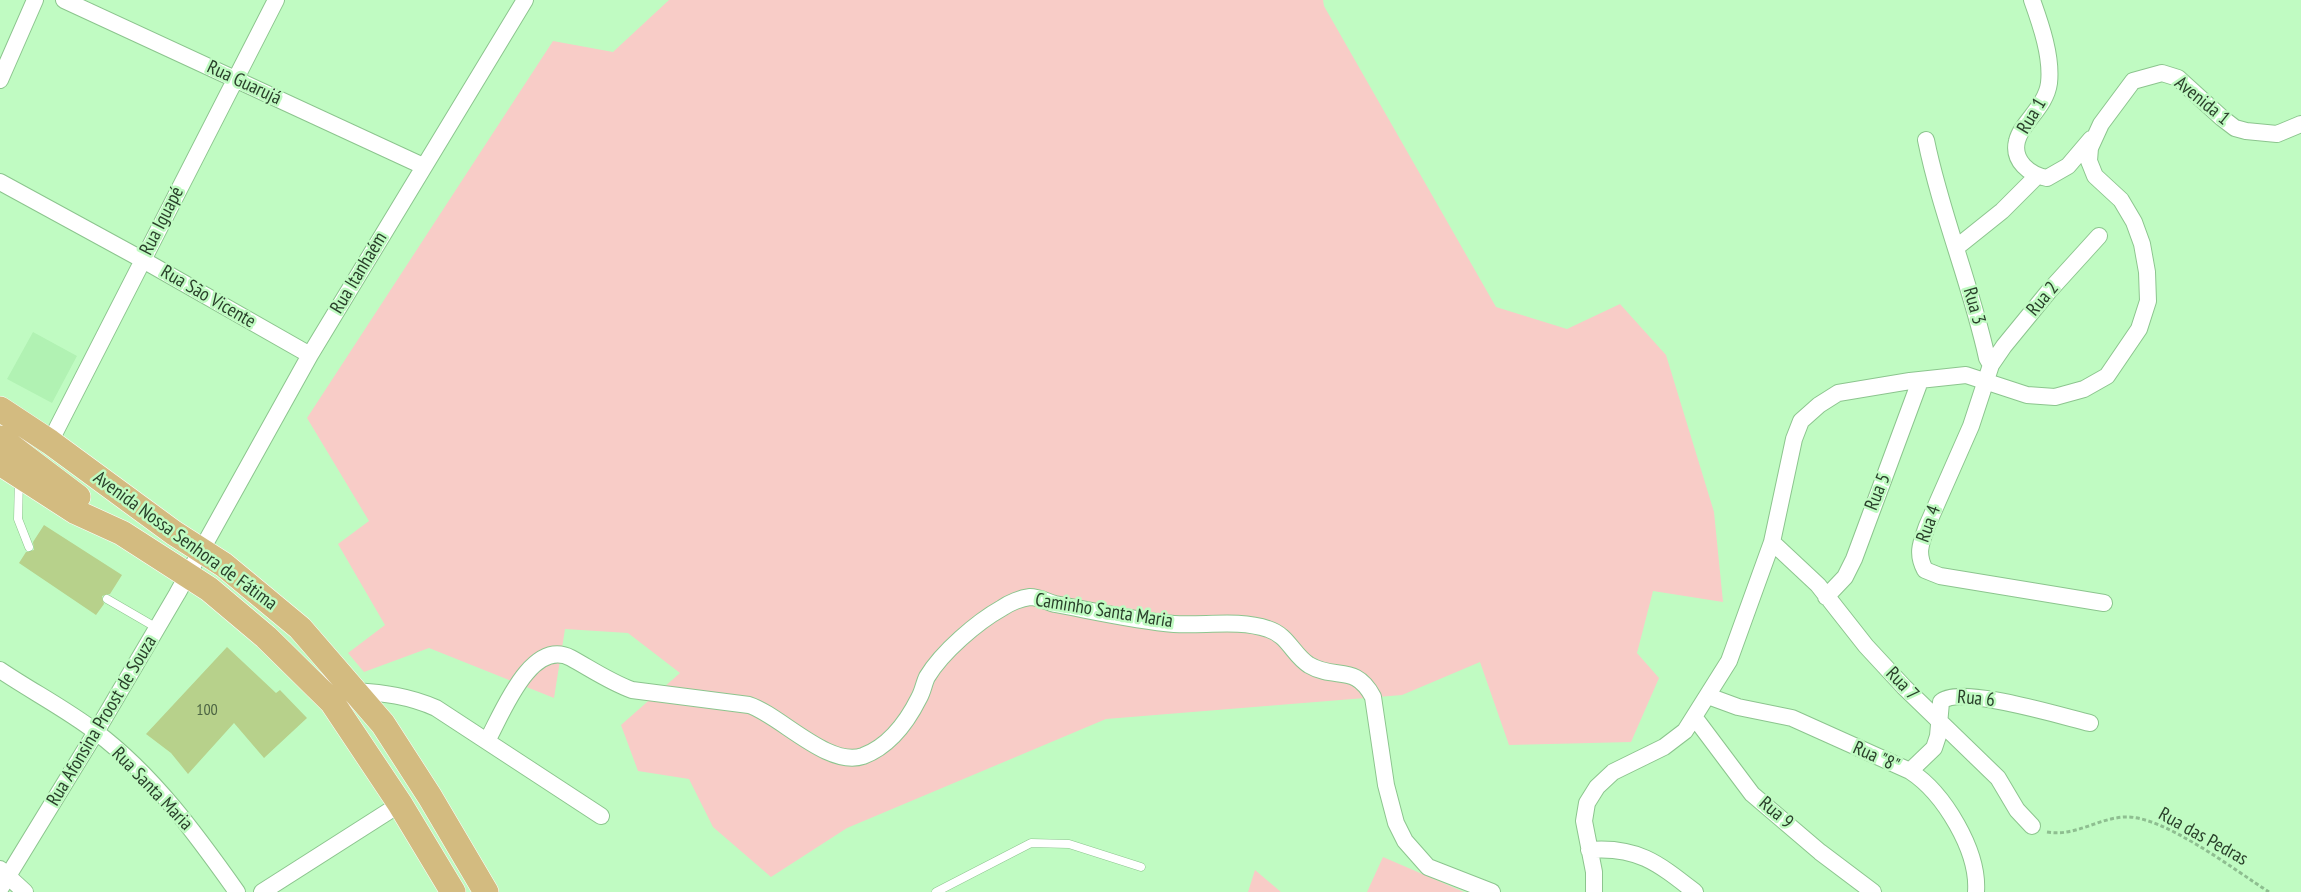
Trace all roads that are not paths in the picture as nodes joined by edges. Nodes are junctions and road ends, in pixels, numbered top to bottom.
1 (35, 0) edge
2 (64, 0) edge
3 (276, 0) edge
4 (525, 0) edge
5 (2032, 0) edge
6 (234, 79) junction
7 (0, 80) edge
8 (2301, 124) edge
9 (2097, 132) junction
10 (1926, 140) dead end
11 (424, 166) junction
12 (2037, 176) junction
13 (0, 182) edge
14 (2099, 236) dead end
15 (1957, 247) junction
16 (143, 260) junction
17 (310, 355) junction
18 (1991, 365) junction
19 (1920, 380) junction
20 (1987, 383) junction
21 (0, 409) edge
22 (0, 438) edge
23 (50, 442) junction
24 (10, 469) edge
25 (122, 533) junction
26 (1772, 542) junction
27 (29, 547) dead end
28 (202, 551) junction
29 (188, 576) junction
30 (1826, 597) junction
31 (107, 599) dead end
32 (2104, 603) dead end
33 (157, 628) junction
34 (0, 670) edge
35 (355, 691) junction
36 (1708, 696) junction
37 (1695, 718) junction
38 (1938, 720) junction
39 (2090, 723) dead end
40 (96, 732) junction
41 (487, 741) junction
42 (1910, 771) junction
43 (400, 804) junction
44 (601, 816) dead end
45 (2032, 826) road end
46 (1589, 850) junction
47 (1141, 867) dead end
48 (3, 878) edge
49 (25, 892) edge
50 (237, 892) edge
51 (262, 892) edge
52 (453, 892) edge
53 (486, 892) edge
54 (936, 892) edge
55 (1492, 892) edge
56 (1594, 892) edge
57 (1695, 892) edge
58 (1873, 892) edge
59 (1976, 892) edge

1 - 7 street
2 - 6 street, Rua Guarujá
3 - 6 street, Rua Iguapé
4 - 11 street, Rua Itanhaém
5 - 12 street, Rua 1
6 - 11 street, Rua Guarujá
6 - 16 street, Rua Iguapé
8 - 9 street, Avenida 1
9 - 12 street
9 - 20 street
10 - 15 street, Rua 3
11 - 17 street, Rua Itanhaém
12 - 15 street
13 - 16 street, Rua São Vicente
14 - 18 street, Rua 2
15 - 18 street, Rua 3
16 - 17 street, Rua São Vicente
16 - 23 street, Rua Iguapé
17 - 28 street, Rua Itanhaém
18 - 20 street, Rua 4
19 - 20 street
19 - 26 street
19 - 30 street, Rua 5
20 - 32 street, Rua 4
21 - 23 main road, Avenida Nossa Senhora de Fátima
22 - 25 main road
23 - 28 main road, Avenida Nossa Senhora de Fátima
24 - 25 main road, Avenida Nossa Senhora de Fátima
24 - 27 lane
25 - 29 main road, Avenida Nossa Senhora de Fátima
26 - 30 street, Rua 7
26 - 36 street
28 - 29 street, Rua Afonsina Proost de Souza
28 - 35 main road, Avenida Nossa Senhora de Fátima
29 - 33 street, Rua Afonsina Proost de Souza
29 - 43 main road, Avenida Nossa Senhora de Fátima
30 - 38 street, Rua 7
31 - 33 lane
33 - 40 street, Rua Afonsina Proost de Souza
34 - 40 street, Rua Santa Maria
35 - 41 street
35 - 53 main road, Avenida Nossa Senhora de Fátima
36 - 37 street
36 - 42 street, Rua "8"
37 - 46 street
37 - 58 street, Rua 9
38 - 39 street, Rua 6
38 - 42 street, Rua 6
38 - 45 street, Rua 7
40 - 48 street, Rua Afonsina Proost de Souza
40 - 50 street, Rua Santa Maria
41 - 44 street
41 - 55 street, Caminho Santa Maria
42 - 59 street, Rua "8"
43 - 51 street
43 - 52 main road, Avenida Nossa Senhora de Fátima
46 - 56 street
46 - 57 street
47 - 54 lane
48 - 49 street

